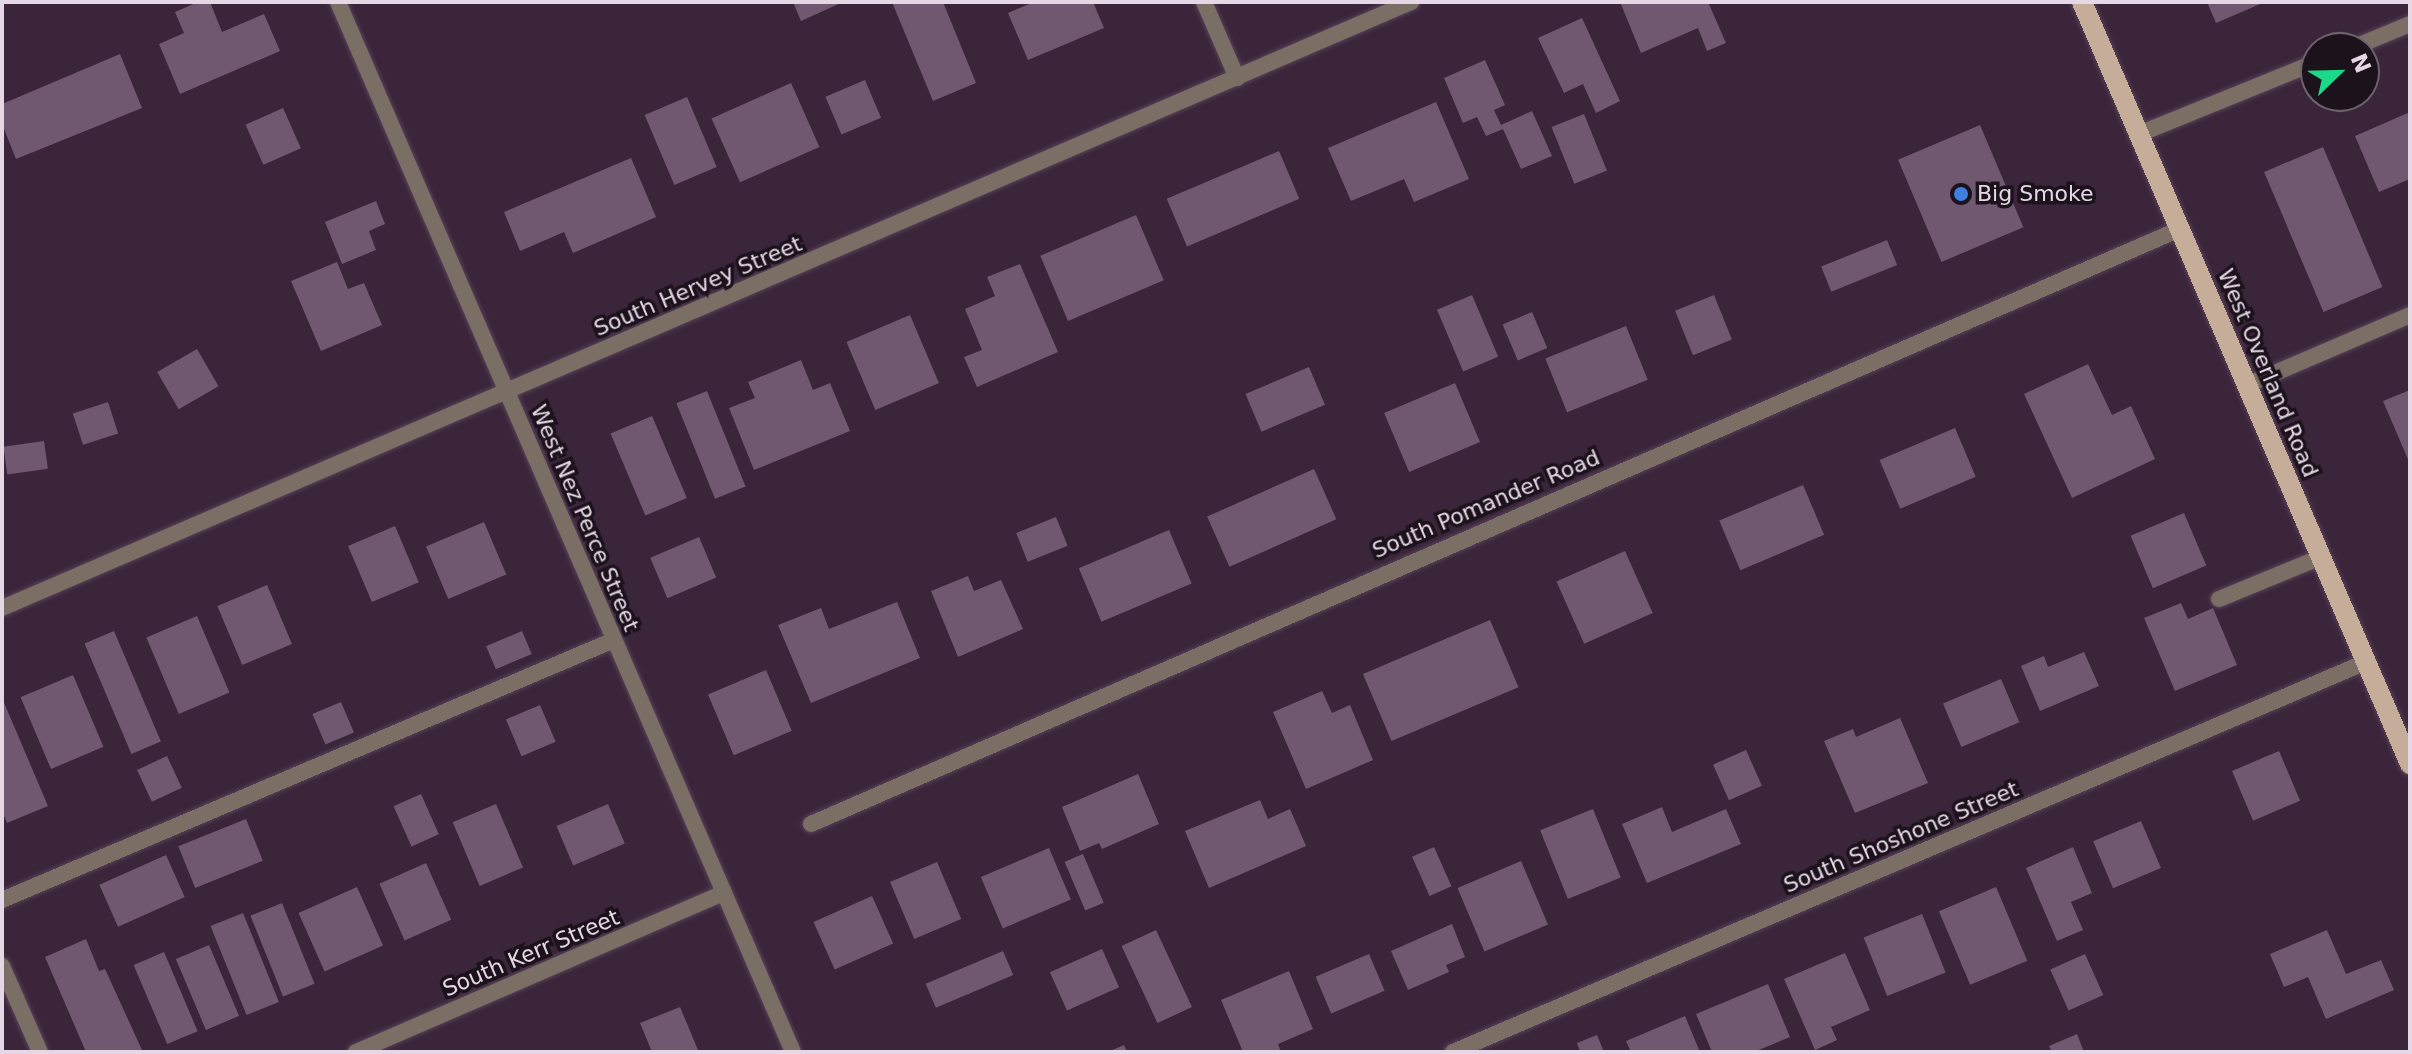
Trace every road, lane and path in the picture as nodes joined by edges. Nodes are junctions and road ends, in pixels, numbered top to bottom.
1 (338, 2) edge
2 (1204, 2) edge
3 (1411, 2) edge
4 (2082, 2) edge
5 (2410, 24) edge
6 (2380, 36) edge
7 (2300, 69) edge
8 (1237, 78) junction
9 (2139, 134) junction
10 (2180, 229) junction
11 (2410, 315) edge
12 (2247, 385) junction
13 (507, 392) junction
14 (2321, 557) junction
15 (2219, 599) dead end
16 (2, 608) edge
17 (614, 640) junction
18 (2366, 662) junction
19 (2410, 764) edge
20 (811, 824) dead end
21 (724, 893) junction
22 (2, 900) edge
23 (2, 966) edge
24 (40, 1052) edge
25 (356, 1052) edge
26 (793, 1052) edge
27 (1453, 1052) edge

1 - 13 street, West Nez Perce Street
2 - 8 street
3 - 8 street, South Hervey Street
4 - 9 main road, West Overland Road
5 - 6 street
7 - 9 street
8 - 13 street, South Hervey Street
9 - 10 main road, West Overland Road
10 - 12 main road, West Overland Road
10 - 20 street, South Pomander Road
11 - 12 street
12 - 14 main road, West Overland Road
13 - 16 street, South Hervey Street
13 - 17 street, West Nez Perce Street
14 - 15 street
14 - 18 main road, West Overland Road
17 - 21 street, West Nez Perce Street
17 - 22 street
18 - 19 main road, West Overland Road
18 - 27 street, South Shoshone Street
21 - 25 street, South Kerr Street
21 - 26 street, West Nez Perce Street
23 - 24 street

